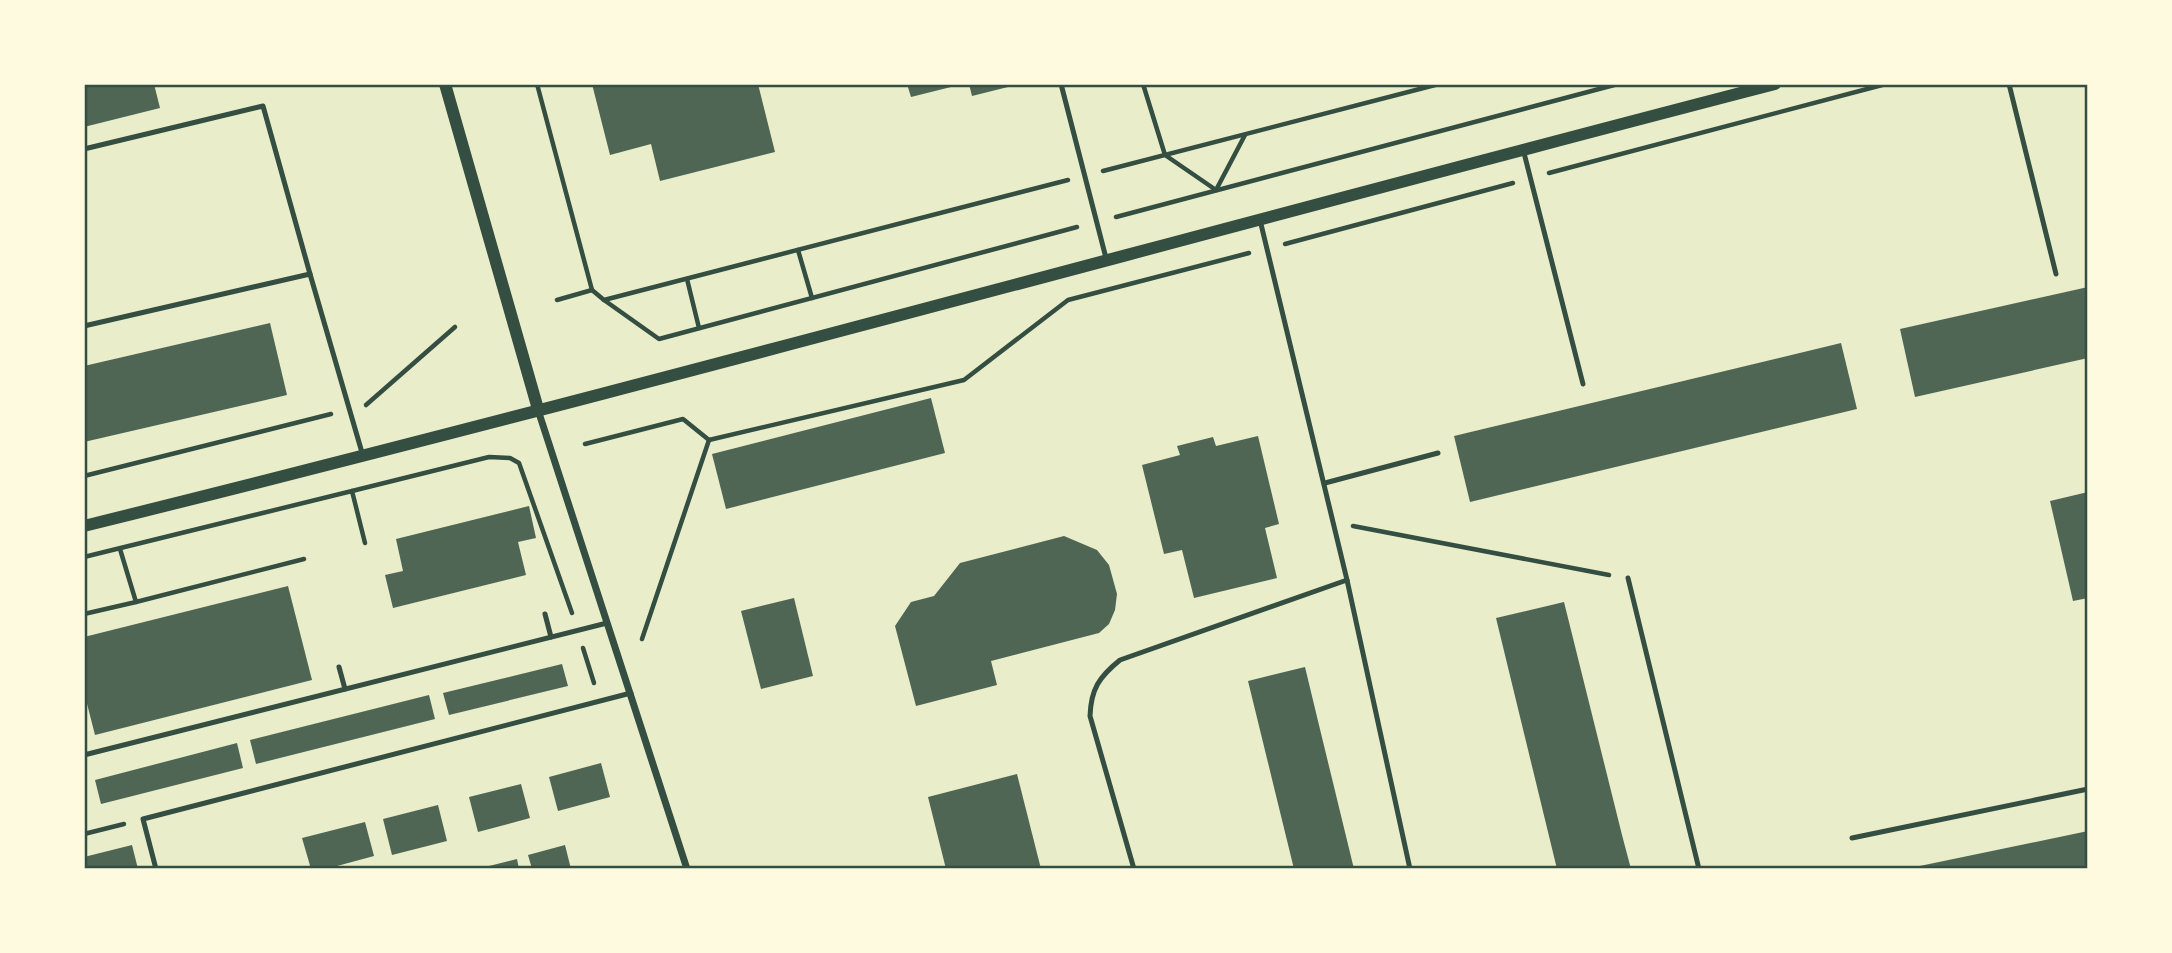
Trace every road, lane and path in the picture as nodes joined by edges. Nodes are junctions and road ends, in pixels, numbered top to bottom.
1 (445, 84) edge
2 (537, 84) edge
3 (1061, 84) edge
4 (1143, 84) edge
5 (1439, 84) edge
6 (1775, 84) edge
7 (1886, 84) edge
8 (2009, 84) edge
9 (1245, 134) junction
10 (84, 149) edge
11 (1523, 149) junction
12 (1165, 155) junction
13 (1084, 176) junction
14 (1530, 178) junction
15 (1259, 217) junction
16 (1267, 248) junction
17 (799, 250) junction
18 (1106, 258) junction
19 (310, 274) junction
20 (2056, 274) dead end
21 (687, 279) junction
22 (592, 290) junction
23 (812, 298) dead end
24 (557, 300) dead end
25 (84, 326) edge
26 (455, 327) dead end
27 (699, 328) dead end
28 (1583, 384) dead end
29 (348, 409) junction
30 (538, 409) junction
31 (709, 440) junction
32 (585, 444) dead end
33 (1438, 453) dead end
34 (363, 456) junction
35 (84, 476) edge
36 (1325, 483) junction
37 (352, 491) junction
38 (1335, 523) junction
39 (84, 526) edge
40 (365, 543) dead end
41 (120, 549) junction
42 (84, 557) edge
43 (304, 559) dead end
44 (1628, 578) joint
45 (1347, 580) junction
46 (136, 602) junction
47 (84, 614) edge
48 (545, 614) dead end
49 (607, 623) junction
50 (577, 630) junction
51 (551, 637) junction
52 (642, 639) dead end
53 (340, 667) dead end
54 (345, 689) junction
55 (631, 693) junction
56 (598, 702) junction
57 (84, 755) edge
58 (2088, 789) edge
59 (143, 819) junction
60 (84, 834) edge
61 (1852, 838) dead end
62 (156, 869) edge
63 (687, 869) edge
64 (1134, 869) edge
65 (1410, 869) edge
66 (1699, 869) edge

1 - 30 street
2 - 22 path
3 - 13 lane
4 - 12 path
5 - 9 path
6 - 11 street
7 - 14 path
8 - 20 lane
9 - 12 path
9 - 12 path
10 - 19 lane
11 - 14 lane
11 - 15 street
12 - 13 path
13 - 17 path
13 - 18 lane
14 - 16 path
14 - 28 lane
15 - 16 lane
15 - 18 street
16 - 31 path
16 - 36 lane
17 - 21 path
17 - 23 path
18 - 30 street
19 - 25 lane
19 - 29 lane
21 - 22 path
21 - 27 path
22 - 24 path
26 - 29 path
29 - 34 lane
29 - 35 path
30 - 34 street
30 - 49 street
31 - 32 path
31 - 52 path
33 - 36 lane
34 - 39 street
36 - 38 lane
37 - 40 path
37 - 41 path
37 - 50 path
38 - 44 path
38 - 45 lane
41 - 42 path
41 - 46 path
43 - 46 path
44 - 66 lane
45 - 64 lane
45 - 65 lane
46 - 47 path
48 - 51 lane
49 - 50 lane
49 - 55 street
50 - 51 lane
50 - 56 path
51 - 54 lane
53 - 54 lane
54 - 57 lane
55 - 56 lane
55 - 63 street
56 - 59 lane
58 - 61 lane
59 - 60 path
59 - 62 lane

